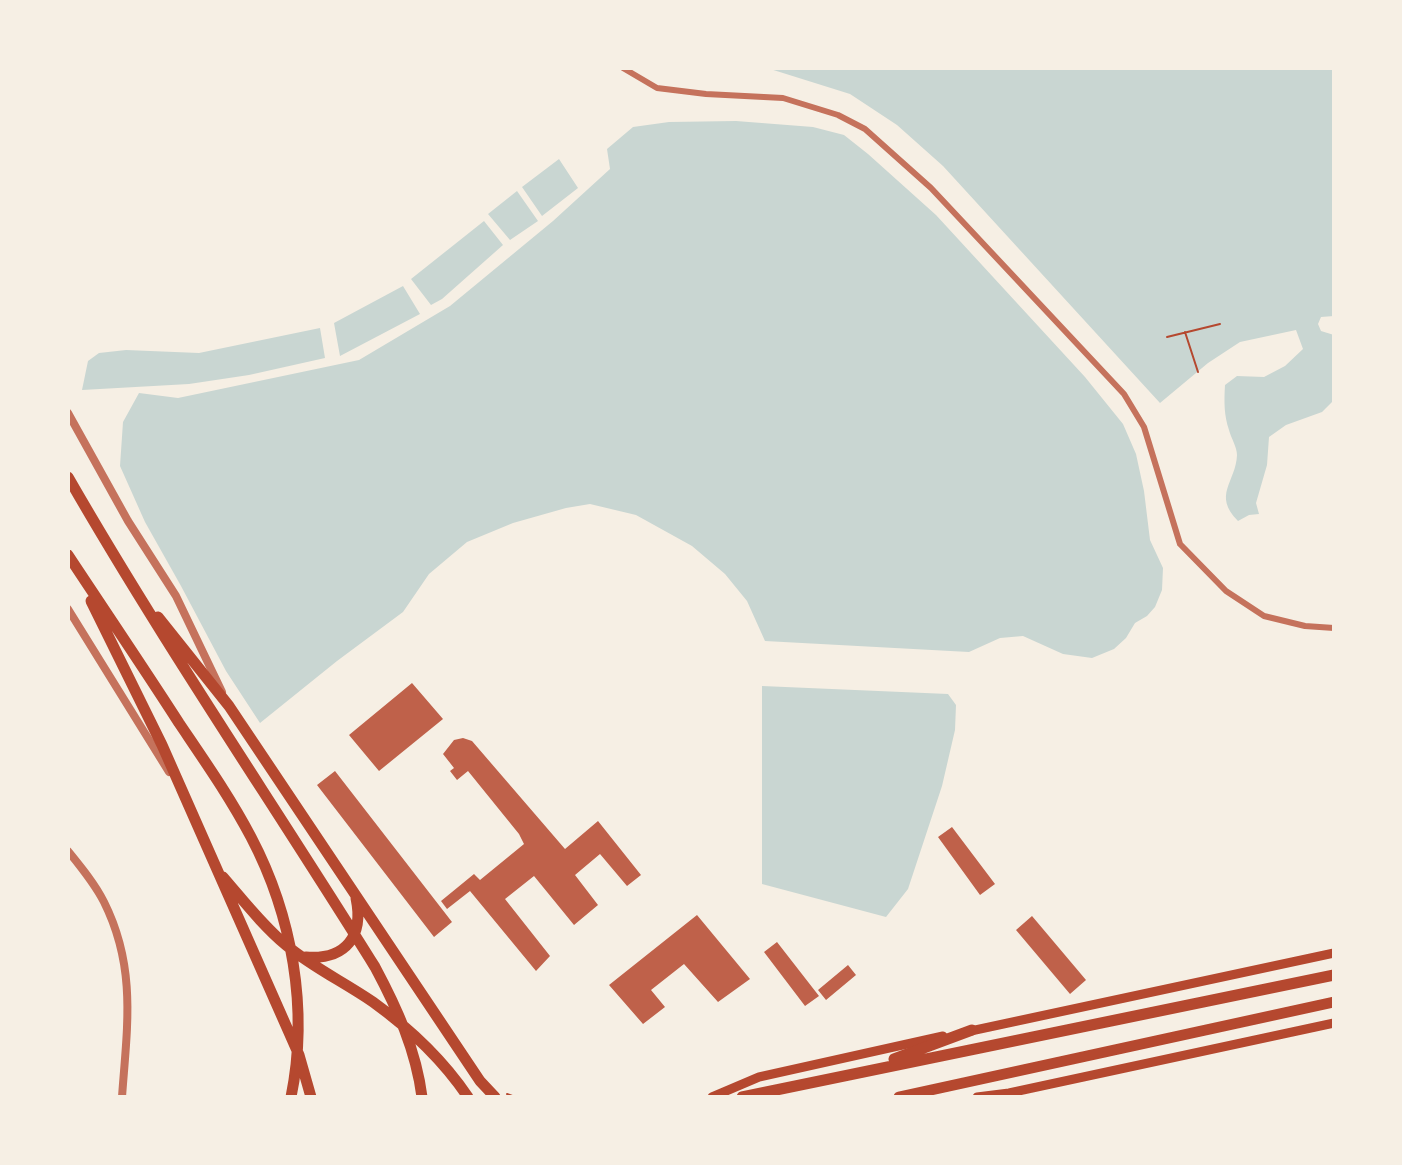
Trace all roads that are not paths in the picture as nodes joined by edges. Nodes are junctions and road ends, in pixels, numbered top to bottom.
1 (623, 68) edge
2 (68, 413) edge
3 (68, 477) edge
4 (68, 555) edge
5 (128, 579) junction
6 (68, 609) edge
7 (1334, 628) edge
8 (229, 706) junction
9 (189, 807) junction
10 (68, 851) edge
11 (215, 867) junction
12 (355, 894) junction
13 (1334, 953) edge
14 (301, 956) junction
15 (1334, 975) edge
16 (1334, 1002) edge
17 (1334, 1023) edge
18 (972, 1030) junction
19 (860, 1073) junction
20 (499, 1095) edge
21 (122, 1097) edge
22 (291, 1097) edge
23 (311, 1097) edge
24 (422, 1097) edge
25 (468, 1097) edge
26 (712, 1097) edge
27 (742, 1097) edge
28 (899, 1097) edge
29 (977, 1097) edge

1 - 7 street
2 - 8 street
3 - 5 highway
4 - 9 highway
4 - 22 highway
5 - 8 highway
5 - 24 highway
6 - 9 street
8 - 12 highway
9 - 11 highway
10 - 21 street
11 - 14 highway
11 - 23 highway
12 - 14 highway
12 - 20 highway
13 - 18 main road
14 - 25 highway
15 - 19 highway
16 - 28 highway
17 - 29 main road
18 - 19 highway
18 - 26 main road
19 - 27 highway

